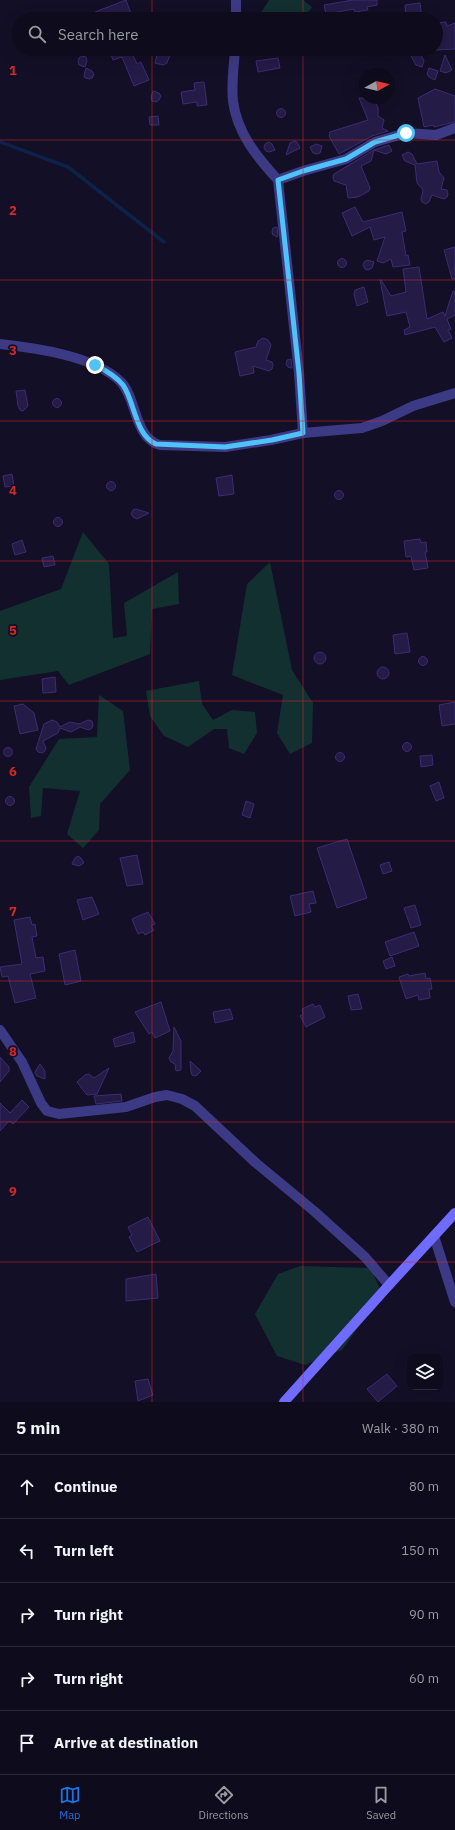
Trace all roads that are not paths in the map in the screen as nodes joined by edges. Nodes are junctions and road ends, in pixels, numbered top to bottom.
1 (236, 0) edge
2 (236, 12) edge
3 (235, 56) edge
4 (455, 128) edge
5 (278, 180) junction
6 (0, 344) edge
7 (455, 393) edge
8 (303, 433) junction
9 (0, 1030) edge
10 (455, 1213) edge
11 (434, 1236) junction
12 (388, 1284) junction
13 (455, 1302) edge
14 (284, 1402) edge

1 - 2 street
3 - 5 street
4 - 5 street
5 - 8 street
6 - 8 street
7 - 8 street
9 - 12 street
10 - 11 street
11 - 12 street
11 - 13 street
12 - 14 street

